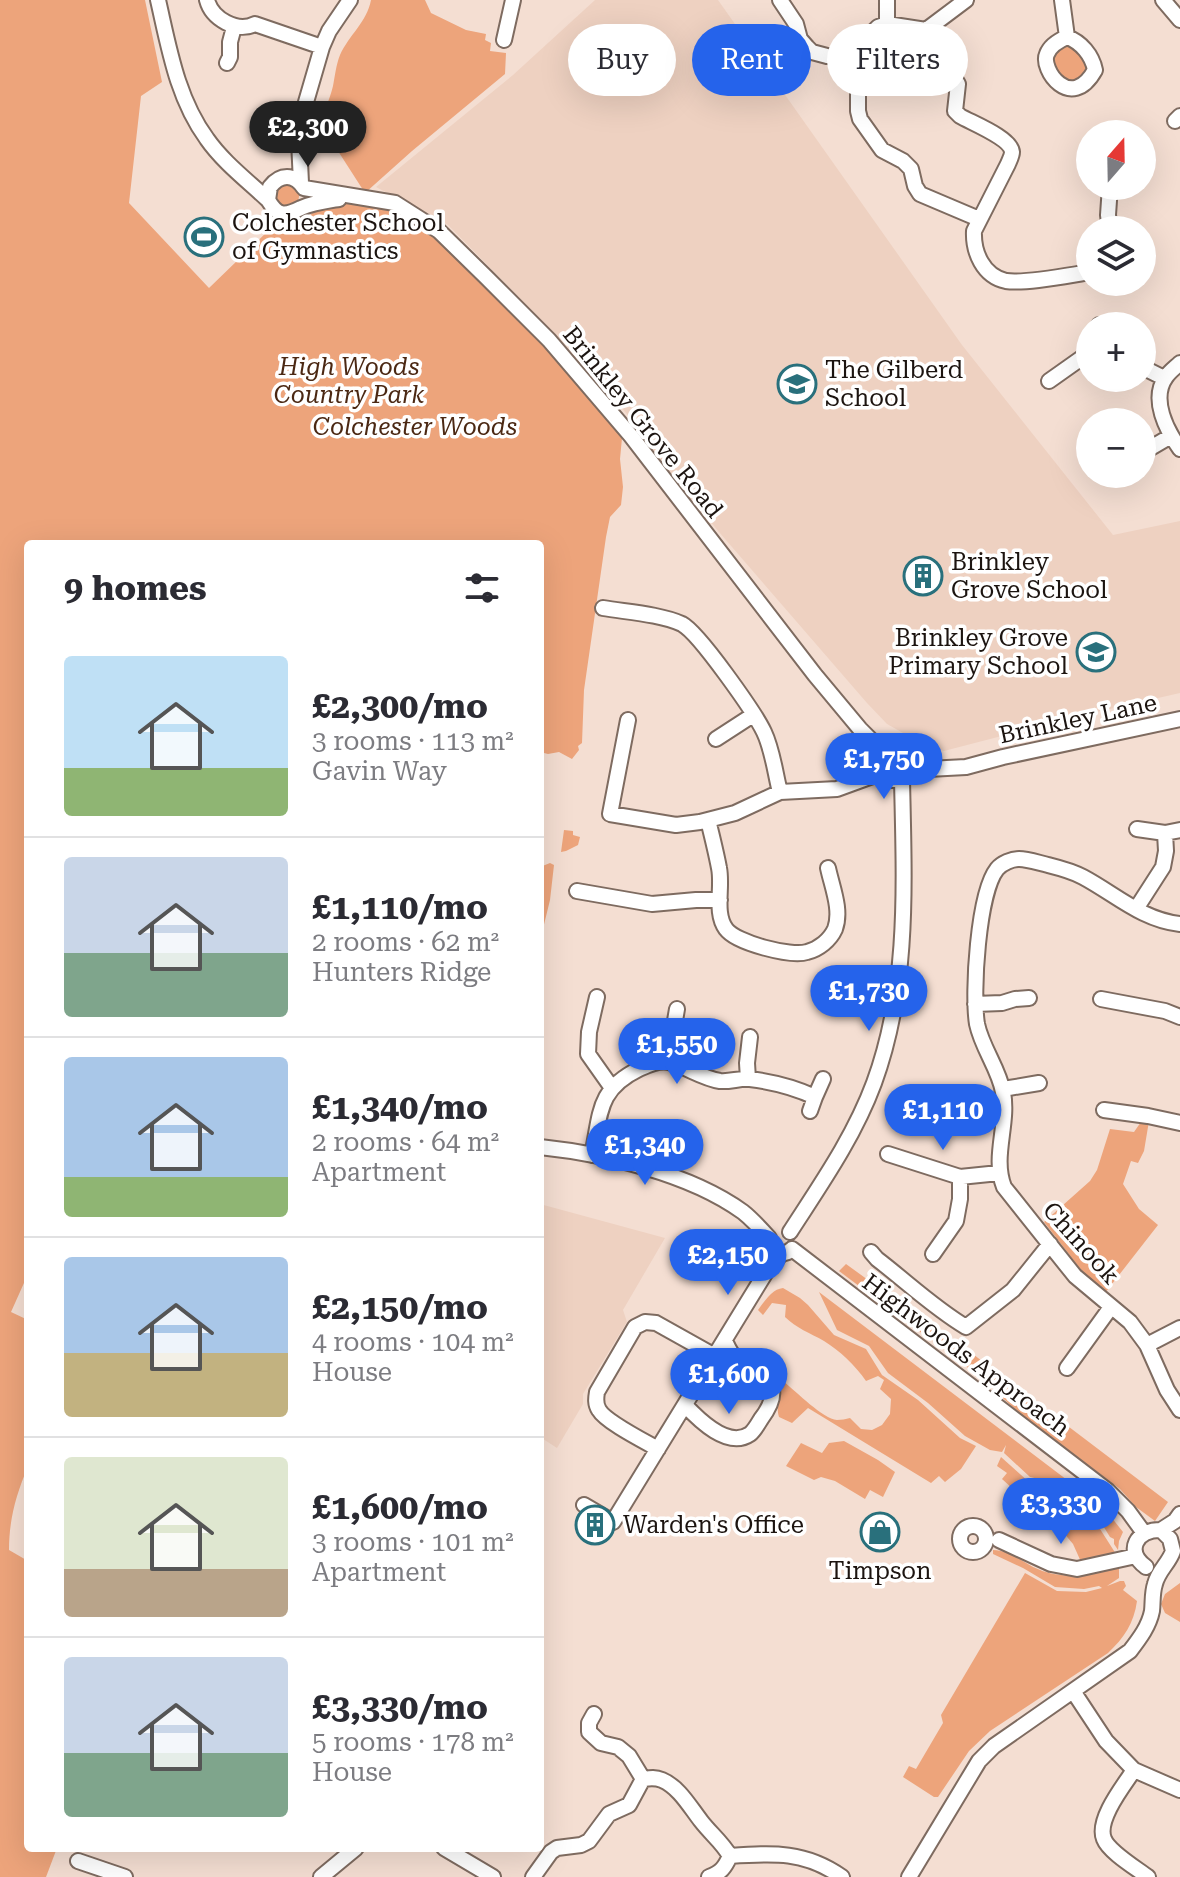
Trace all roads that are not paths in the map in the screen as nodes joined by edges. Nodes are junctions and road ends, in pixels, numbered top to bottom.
1 (158, 0) edge
2 (207, 0) edge
3 (350, 0) edge
4 (513, 0) edge
5 (780, 0) edge
6 (887, 0) edge
7 (966, 0) edge
8 (1062, 0) edge
9 (1163, 0) edge
10 (1180, 20) edge
11 (887, 24) edge
12 (934, 24) edge
13 (234, 27) junction
14 (502, 33) dead end
15 (1067, 37) dead end
16 (322, 47) junction
17 (827, 54) edge
18 (227, 63) dead end
19 (858, 96) edge
20 (957, 96) edge
21 (299, 140) junction
22 (220, 155) junction
23 (277, 179) junction
24 (302, 186) junction
25 (352, 196) junction
26 (268, 200) junction
27 (300, 209) junction
28 (979, 219) junction
29 (1076, 274) edge
30 (1076, 362) edge
31 (1180, 363) edge
32 (1156, 374) edge
33 (1164, 378) junction
34 (1049, 381) dead end
35 (1171, 436) junction
36 (1156, 445) edge
37 (1180, 449) edge
38 (603, 608) dead end
39 (753, 715) junction
40 (1180, 719) edge
41 (628, 720) dead end
42 (716, 739) dead end
43 (891, 765) junction
44 (780, 792) junction
45 (708, 820) junction
46 (1137, 829) dead end
47 (1173, 831) edge
48 (828, 868) dead end
49 (577, 891) dead end
50 (720, 900) junction
51 (1136, 909) junction
52 (1180, 924) edge
53 (597, 997) dead end
54 (1029, 998) dead end
55 (1101, 999) dead end
56 (975, 1004) junction
57 (677, 1009) dead end
58 (1180, 1017) edge
59 (750, 1037) dead end
60 (668, 1062) junction
61 (748, 1079) junction
62 (823, 1079) dead end
63 (1039, 1083) dead end
64 (612, 1088) junction
65 (1003, 1089) junction
66 (815, 1097) junction
67 (1104, 1110) dead end
68 (810, 1111) dead end
69 (1180, 1123) edge
70 (544, 1148) edge
71 (888, 1154) dead end
72 (592, 1155) junction
73 (999, 1173) junction
74 (960, 1177) junction
75 (779, 1242) junction
76 (1050, 1244) junction
77 (871, 1252) dead end
78 (933, 1254) dead end
79 (1111, 1307) junction
80 (1180, 1328) edge
81 (725, 1341) junction
82 (1147, 1345) junction
83 (715, 1356) junction
84 (1067, 1368) dead end
85 (685, 1405) junction
86 (1180, 1410) edge
87 (658, 1449) junction
88 (584, 1505) dead end
89 (1178, 1517) edge
90 (1144, 1533) junction
91 (1166, 1535) junction
92 (990, 1538) dead end
93 (1153, 1561) edge
94 (1073, 1691) junction
95 (594, 1714) dead end
96 (1134, 1770) junction
97 (643, 1779) junction
98 (1180, 1790) edge
99 (351, 1852) edge
100 (451, 1852) edge
101 (730, 1856) junction
102 (78, 1861) dead end
103 (103, 1873) edge
104 (125, 1877) edge
105 (321, 1877) edge
106 (493, 1877) edge
107 (533, 1877) edge
108 (709, 1877) edge
109 (842, 1877) edge
110 (909, 1877) edge
111 (1148, 1877) edge

1 - 22 street
2 - 13 street
3 - 16 street
4 - 14 street
5 - 17 street
6 - 11 street
7 - 12 street
8 - 15 street
9 - 10 street
13 - 16 street
13 - 18 street
16 - 21 street
19 - 28 street
20 - 28 street
21 - 23 street
21 - 24 street
22 - 23 street
22 - 26 street
23 - 24 street
23 - 26 street
24 - 25 street, Brinkley Grove Road
24 - 27 street
25 - 27 street, Brinkley Grove Road
25 - 43 street, Brinkley Grove Road
26 - 27 street
28 - 29 street
30 - 34 street
31 - 33 street
32 - 33 street
33 - 35 street
35 - 36 street
35 - 37 street
38 - 39 street
39 - 42 street
39 - 44 street
40 - 43 street, Brinkley Lane
41 - 45 street
43 - 44 street
43 - 75 street, Brinkley Grove Road
44 - 45 street
45 - 50 street
46 - 47 street
47 - 51 street
48 - 50 street
49 - 50 street
51 - 52 street
51 - 56 street
53 - 64 street
54 - 56 street
55 - 58 street
56 - 65 street
57 - 60 street
59 - 61 street
60 - 61 street
60 - 64 street
61 - 66 street
62 - 66 street
63 - 65 street
64 - 72 street
65 - 73 street
66 - 68 street
67 - 69 street
70 - 72 street, Highwoods Approach
71 - 74 street
72 - 75 street, Highwoods Approach
73 - 74 street
73 - 76 street, Chinook
74 - 78 street
75 - 81 street, Brinkley Grove Road
75 - 90 street, Highwoods Approach
76 - 77 street
76 - 79 street, Chinook
79 - 82 street, Chinook
79 - 84 street
80 - 82 street
81 - 83 street, Brinkley Grove Road
81 - 85 street
82 - 86 street, Chinook
83 - 85 street, Brinkley Grove Road
83 - 87 street
85 - 87 street, Brinkley Grove Road
87 - 88 street, Brinkley Grove Road
89 - 91 street
90 - 91 street
90 - 93 street
91 - 93 street
92 - 93 street
93 - 94 street
94 - 96 street
94 - 110 street
95 - 97 street
96 - 98 street
96 - 111 street
97 - 101 street
97 - 107 street
99 - 105 street
100 - 106 street
101 - 108 street
101 - 109 street
102 - 103 street
103 - 104 street

